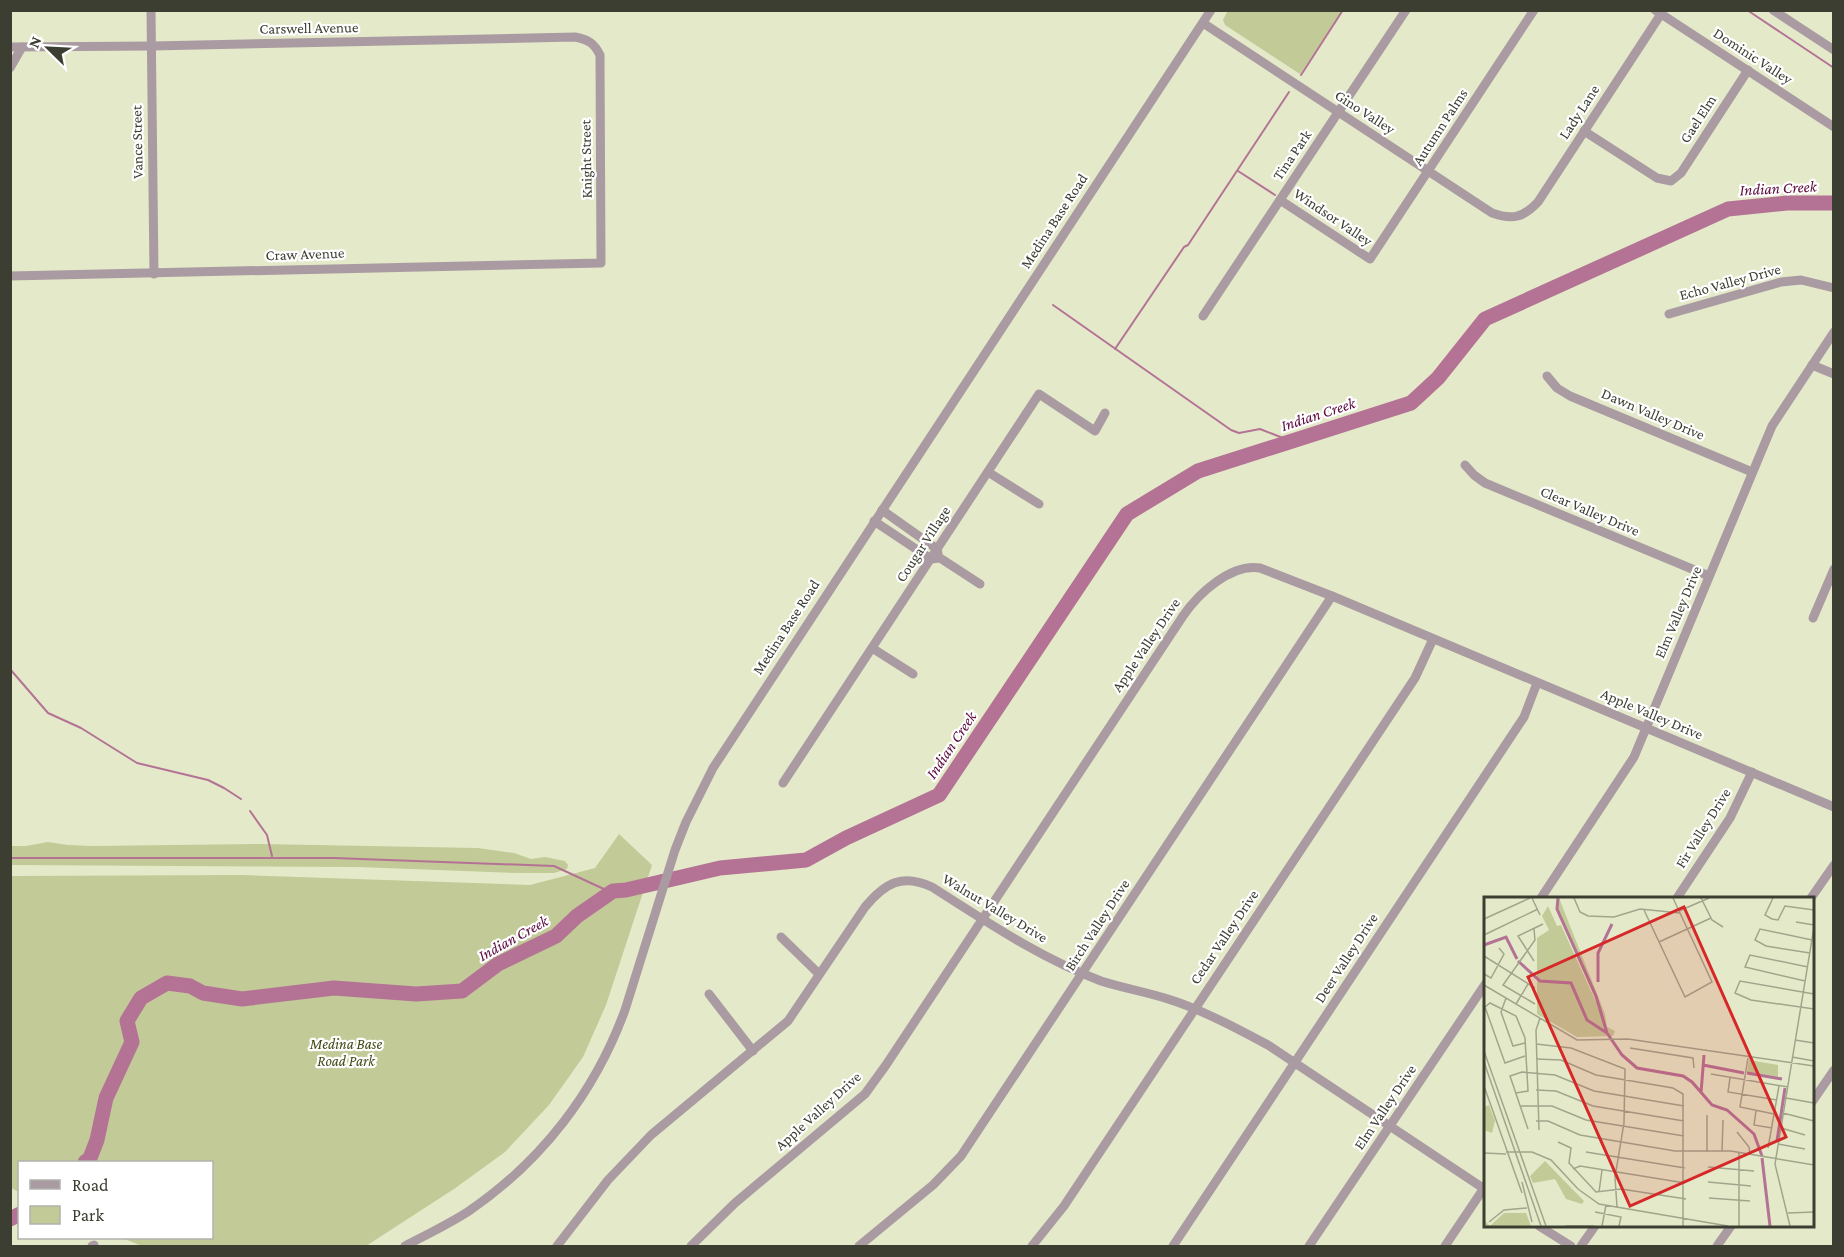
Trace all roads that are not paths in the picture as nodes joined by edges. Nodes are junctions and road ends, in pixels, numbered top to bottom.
1 (151, 10) edge
2 (1211, 10) edge
3 (1406, 10) edge
4 (1534, 10) edge
5 (1773, 11) edge
6 (1658, 12) edge
7 (1203, 23) junction
8 (152, 46) junction
9 (10, 47) edge
10 (22, 47) junction
11 (1833, 50) edge
12 (600, 55) joint
13 (10, 68) edge
14 (1748, 70) junction
15 (1339, 112) junction
16 (1833, 126) edge
17 (1584, 130) junction
18 (1428, 171) junction
19 (1280, 200) junction
20 (1514, 217) joint
21 (1370, 259) joint
22 (601, 263) joint
23 (154, 274) junction
24 (10, 276) edge
25 (1833, 288) edge
26 (1669, 314) dead end
27 (1203, 316) dead end
28 (1833, 332) edge
29 (1812, 365) junction
30 (1833, 374) edge
31 (1547, 376) dead end
32 (1105, 413) dead end
33 (1465, 465) dead end
34 (988, 471) junction
35 (1752, 471) junction
36 (1039, 504) dead end
37 (882, 510) junction
38 (874, 521) junction
39 (936, 555) junction
40 (1833, 569) edge
41 (1709, 576) junction
42 (980, 584) dead end
43 (1332, 596) junction
44 (1813, 618) dead end
45 (1433, 639) junction
46 (872, 648) junction
47 (912, 674) dead end
48 (1537, 683) junction
49 (1646, 728) junction
50 (1752, 772) junction
51 (783, 783) dead end
52 (1833, 807) edge
53 (1833, 865) edge
54 (1543, 897) edge
55 (1678, 897) edge
56 (1812, 897) edge
57 (982, 919) junction
58 (781, 937) dead end
59 (1083, 973) junction
60 (819, 974) junction
61 (1484, 985) edge
62 (709, 994) dead end
63 (1196, 1009) junction
64 (753, 1051) junction
65 (1295, 1063) junction
66 (1833, 1070) edge
67 (1814, 1099) edge
68 (1390, 1126) junction
69 (1484, 1187) edge
70 (1484, 1189) edge
71 (1541, 1227) edge
72 (1594, 1227) edge
73 (1730, 1227) edge
74 (405, 1246) edge
75 (557, 1246) edge
76 (691, 1246) edge
77 (859, 1246) edge
78 (1032, 1246) edge
79 (1173, 1246) edge
80 (1309, 1246) edge
81 (1444, 1246) edge
82 (1571, 1246) edge
83 (1581, 1246) edge
84 (1717, 1246) edge

1 - 8 street, Vance Street
2 - 7 street, Medina Base Road
3 - 15 street, Tina Park
4 - 18 street, Autumn Palms
5 - 11 street
6 - 14 street, Dominic Valley
6 - 17 street, Lady Lane
7 - 15 street, Gino Valley
7 - 37 street, Medina Base Road
8 - 10 street, Carswell Avenue
8 - 12 street, Carswell Avenue
8 - 23 street, Vance Street
9 - 10 street, Carswell Avenue
10 - 13 street
12 - 22 street, Knight Street
14 - 16 street, Dominic Valley
14 - 17 street, Gael Elm
15 - 18 street, Gino Valley
15 - 19 street, Tina Park
17 - 20 street, Lady Lane
18 - 20 street, Gino Valley
18 - 21 street, Autumn Palms
19 - 21 street, Windsor Valley
19 - 27 street, Tina Park
22 - 23 street, Craw Avenue
23 - 24 street, Craw Avenue
25 - 26 street, Echo Valley Drive
28 - 29 street, Elm Valley Drive
29 - 30 street
29 - 35 street, Elm Valley Drive
31 - 35 street, Dawn Valley Drive
32 - 34 street, Cougar Village
33 - 41 street, Clear Valley Drive
34 - 36 street
34 - 39 street, Cougar Village
35 - 41 street, Elm Valley Drive
37 - 38 street, Medina Base Road
37 - 39 street
38 - 39 street
38 - 74 street, Medina Base Road
39 - 42 street
39 - 46 street, Cougar Village
40 - 44 street
41 - 49 street, Elm Valley Drive
43 - 45 street, Apple Valley Drive
43 - 57 street, Apple Valley Drive
43 - 59 street, Birch Valley Drive
45 - 48 street, Apple Valley Drive
45 - 63 street, Cedar Valley Drive
46 - 47 street
46 - 51 street, Cougar Village
48 - 49 street, Apple Valley Drive
48 - 65 street, Deer Valley Drive
49 - 50 street, Apple Valley Drive
49 - 54 street, Elm Valley Drive
50 - 52 street, Apple Valley Drive
50 - 55 street, Fir Valley Drive
53 - 56 street
57 - 59 street, Walnut Valley Drive
57 - 60 street, Walnut Valley Drive
57 - 76 street, Apple Valley Drive
58 - 60 street
59 - 63 street, Walnut Valley Drive
59 - 77 street, Birch Valley Drive
60 - 64 street, Walnut Valley Drive
61 - 68 street, Elm Valley Drive
62 - 64 street
63 - 65 street, Walnut Valley Drive
63 - 78 street, Cedar Valley Drive
64 - 75 street, Walnut Valley Drive
65 - 68 street, Walnut Valley Drive
65 - 79 street, Deer Valley Drive
66 - 67 street
68 - 69 street, Walnut Valley Drive
68 - 80 street, Elm Valley Drive
70 - 81 street
71 - 82 street
72 - 83 street
73 - 84 street

